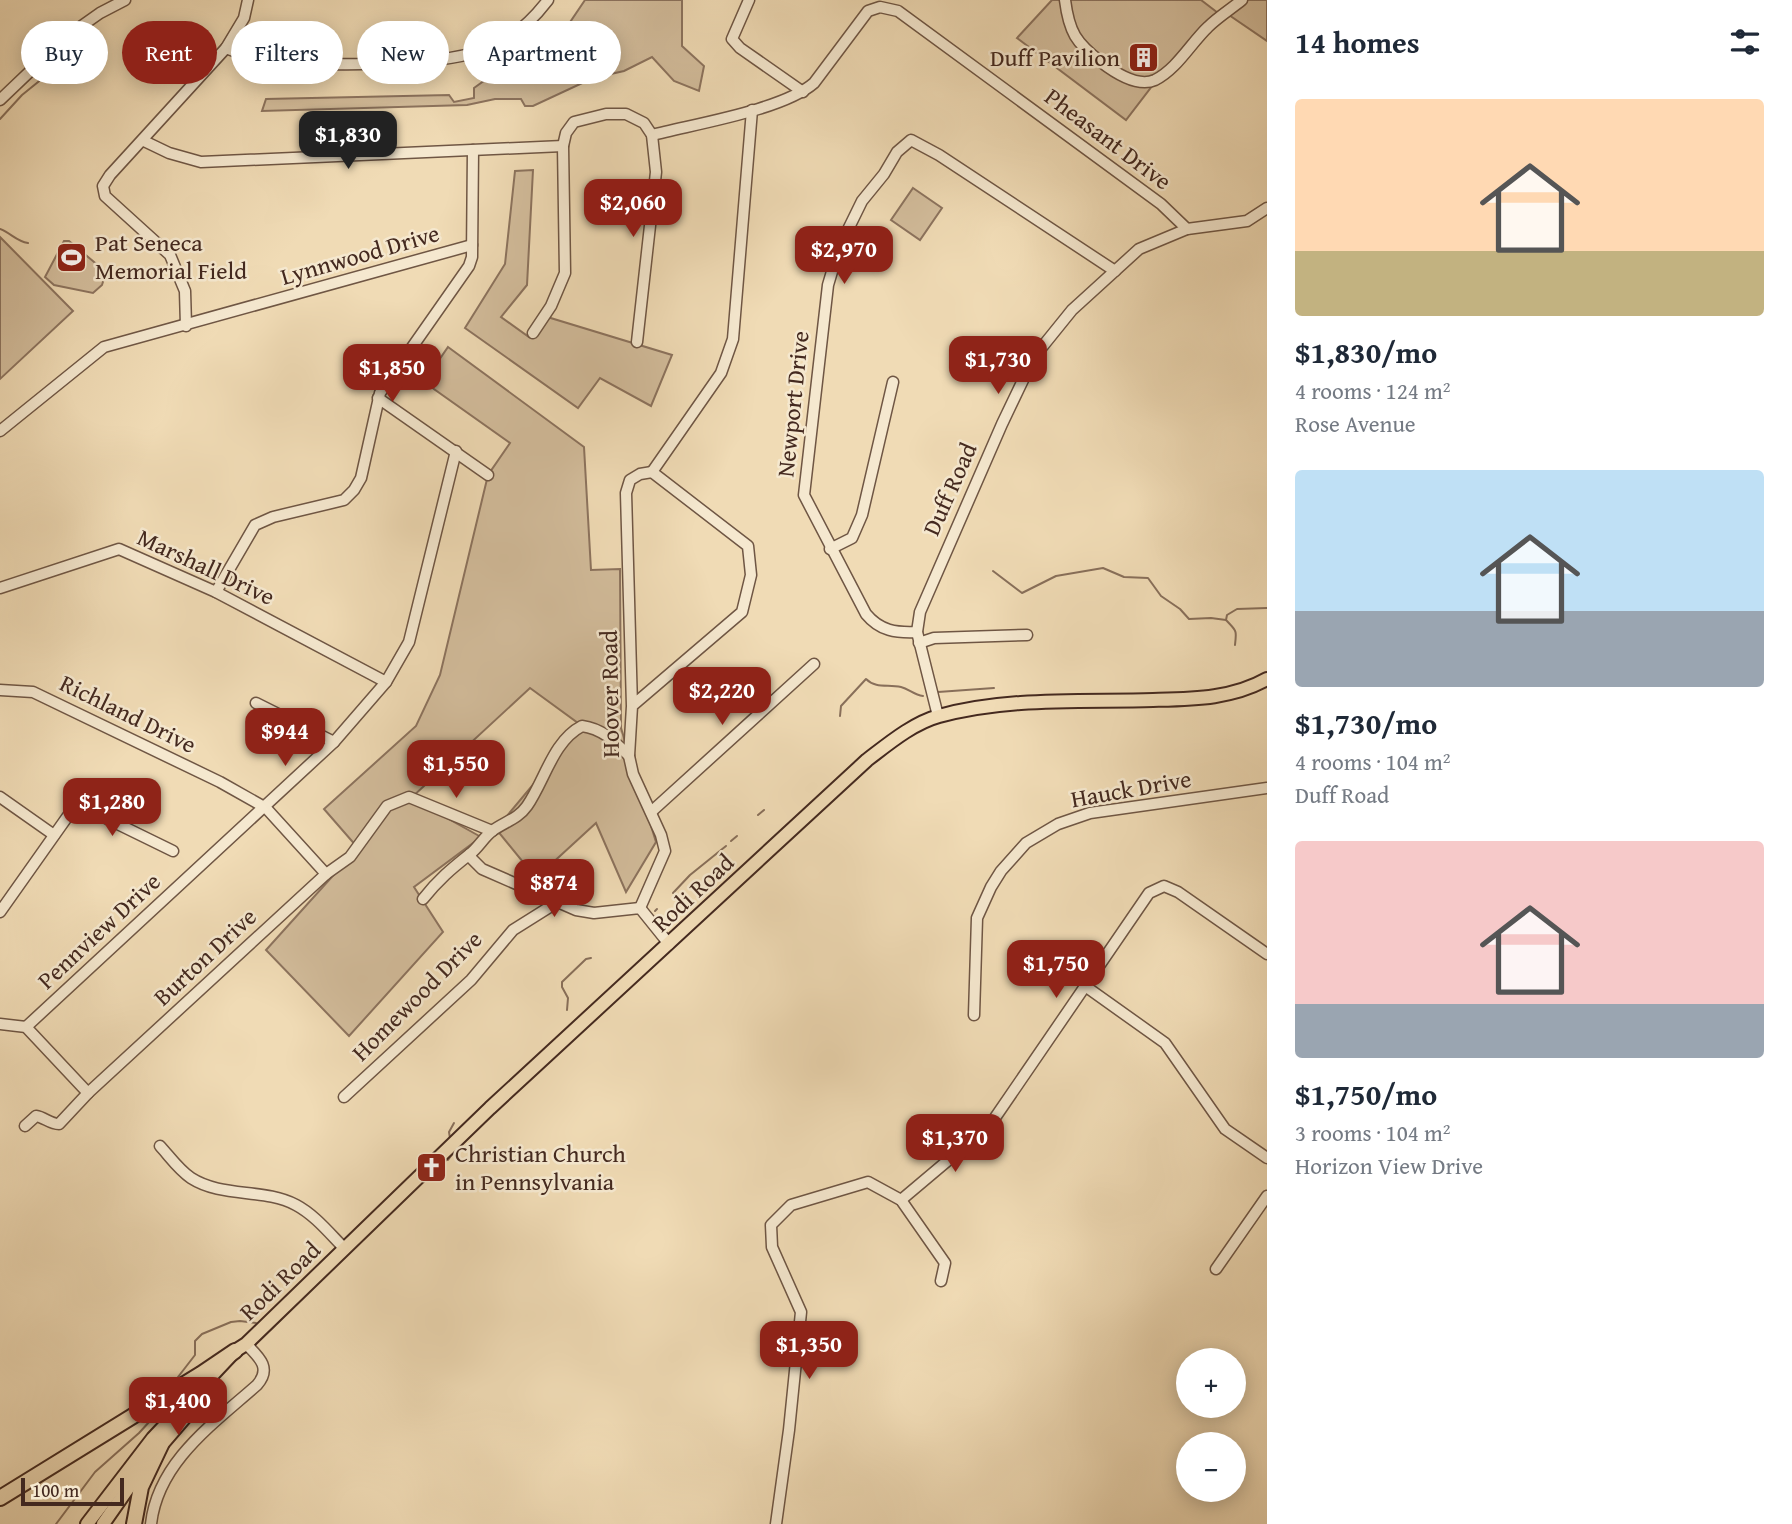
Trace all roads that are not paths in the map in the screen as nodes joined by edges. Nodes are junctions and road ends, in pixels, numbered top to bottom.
1 (125, 0) edge
2 (248, 0) edge
3 (548, 0) edge
4 (749, 0) edge
5 (1065, 0) edge
6 (1242, 0) edge
7 (226, 48) junction
8 (803, 92) junction
9 (0, 100) edge
10 (752, 110) junction
11 (652, 135) junction
12 (144, 141) junction
13 (563, 146) junction
14 (473, 150) junction
15 (1267, 208) edge
16 (1188, 229) junction
17 (472, 245) junction
18 (1115, 271) junction
19 (186, 326) junction
20 (533, 333) dead end
21 (637, 342) dead end
22 (893, 382) dead end
23 (378, 398) junction
24 (0, 431) edge
25 (456, 451) junction
26 (652, 472) junction
27 (488, 475) dead end
28 (830, 549) junction
29 (0, 588) edge
30 (216, 592) junction
31 (917, 632) junction
32 (1027, 635) dead end
33 (919, 643) junction
34 (814, 664) dead end
35 (1267, 679) edge
36 (386, 682) junction
37 (0, 690) edge
38 (256, 703) dead end
39 (632, 706) junction
40 (938, 716) junction
41 (334, 742) junction
42 (629, 755) junction
43 (1267, 788) edge
44 (0, 797) edge
45 (265, 808) junction
46 (651, 812) junction
47 (492, 831) junction
48 (54, 835) junction
49 (173, 851) dead end
50 (470, 854) junction
51 (326, 874) junction
52 (423, 899) dead end
53 (556, 903) junction
54 (640, 908) junction
55 (0, 912) edge
56 (669, 944) junction
57 (1267, 954) edge
58 (1084, 986) junction
59 (974, 1015) dead end
60 (0, 1024) edge
61 (26, 1027) junction
62 (88, 1093) junction
63 (344, 1097) dead end
64 (25, 1126) dead end
65 (160, 1146) dead end
66 (1267, 1158) edge
67 (1267, 1196) edge
68 (901, 1200) junction
69 (345, 1249) junction
70 (1216, 1269) dead end
71 (941, 1281) dead end
72 (240, 1347) junction
73 (161, 1445) junction
74 (0, 1498) edge
75 (87, 1524) edge
76 (103, 1524) edge
77 (134, 1524) edge
78 (151, 1524) edge
79 (776, 1524) edge

1 - 9 street
2 - 7 street
3 - 7 street
4 - 8 street
5 - 6 street
7 - 12 street
8 - 10 street, Pheasant Drive
8 - 16 street, Pheasant Drive
10 - 11 street, Pheasant Drive
10 - 26 street
11 - 13 street
11 - 21 street
12 - 14 street
12 - 19 street
13 - 14 street
13 - 20 street
14 - 17 street
15 - 16 street, Duff Road
16 - 18 street, Duff Road
17 - 19 street, Lynnwood Drive
17 - 23 street
18 - 28 street, Newport Drive
18 - 31 street, Duff Road
19 - 24 street, Lynnwood Drive
22 - 28 street
23 - 25 street
23 - 30 street
25 - 27 street
25 - 36 street, Pennview Drive
26 - 39 street, Hoover Road
26 - 39 street
28 - 31 street, Newport Drive
29 - 30 street, Marshall Drive
30 - 36 street, Marshall Drive
31 - 33 street, Duff Road
32 - 33 street
33 - 40 street, Duff Road
34 - 46 street
35 - 40 main road, Rodi Road
36 - 41 street, Pennview Drive
37 - 45 street, Richland Drive
38 - 41 street
39 - 42 street, Hoover Road
40 - 56 main road, Rodi Road
41 - 45 street, Pennview Drive
42 - 46 street, Hoover Road
42 - 47 street
43 - 59 street, Hauck Drive
44 - 48 street
45 - 51 street, Richland Drive
45 - 61 street, Pennview Drive
46 - 54 street, Hoover Road
47 - 50 street
47 - 51 street, Burton Drive
48 - 49 street
48 - 55 street
50 - 52 street
50 - 53 street
51 - 62 street, Burton Drive
53 - 54 street
53 - 63 street, Homewood Drive
54 - 56 street
56 - 69 main road, Rodi Road
57 - 58 street
58 - 66 street
58 - 68 street
60 - 61 street
61 - 62 street
62 - 64 street, Burton Drive
65 - 69 street
67 - 70 street
68 - 71 street
68 - 79 street
69 - 72 main road, Rodi Road
72 - 73 main road, Rodi Road
72 - 74 highway
72 - 75 main road, Rodi Road
72 - 78 street
73 - 76 main road, Rodi Road
73 - 77 highway

